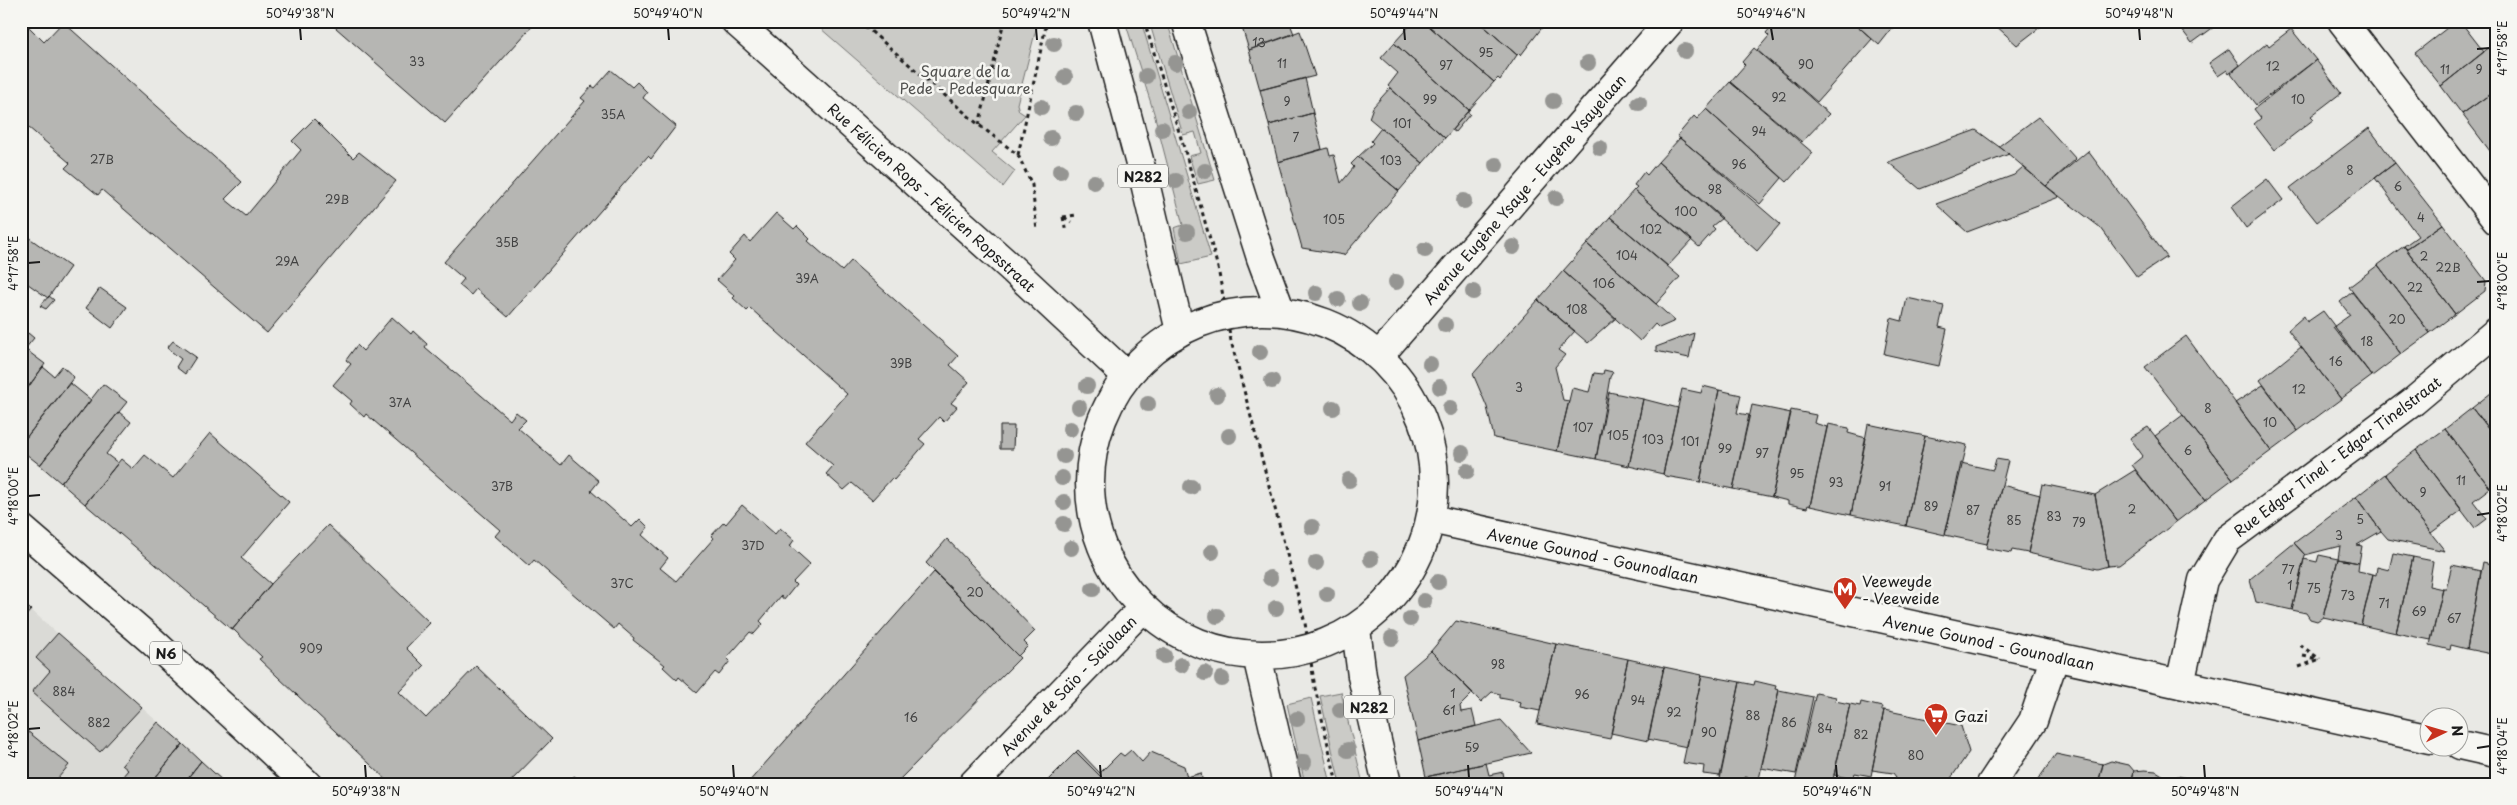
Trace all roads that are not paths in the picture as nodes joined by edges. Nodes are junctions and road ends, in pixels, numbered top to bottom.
1 (735, 21) edge
2 (1102, 21) edge
3 (1186, 21) edge
4 (1670, 21) edge
5 (2342, 21) edge
6 (2496, 220) edge
7 (1281, 312) junction
8 (1180, 331) junction
9 (2496, 332) edge
10 (1379, 356) junction
11 (1127, 376) junction
12 (1431, 519) junction
13 (21, 528) edge
14 (1143, 608) junction
15 (1356, 629) junction
16 (1258, 656) junction
17 (2055, 656) junction
18 (2180, 684) junction
19 (2420, 737) edge
20 (2470, 747) edge
21 (2496, 753) edge
22 (307, 784) edge
23 (973, 784) edge
24 (1288, 784) edge
25 (1387, 784) edge
26 (1991, 784) edge

1 - 11 street, Rue Félicien Rops - Félicien Ropsstraat
2 - 8 street, N282
3 - 7 street
4 - 10 street, Avenue Eugène Ysaye - Eugène Ysayelaan
5 - 6 street
7 - 8 street
7 - 10 street
8 - 11 street
9 - 18 street, Rue Edgar Tinel - Edgar Tinelstraat
10 - 12 street
11 - 14 street
12 - 15 street
12 - 17 street, Avenue Gounod - Gounodlaan
13 - 22 street, N6
14 - 16 street
14 - 23 street, Avenue de Saïo - Saïolaan
15 - 16 street
15 - 25 street, N282
16 - 24 street
17 - 18 street, Avenue Gounod - Gounodlaan
17 - 26 street
18 - 19 street, Avenue Gounod - Gounodlaan
20 - 21 street

